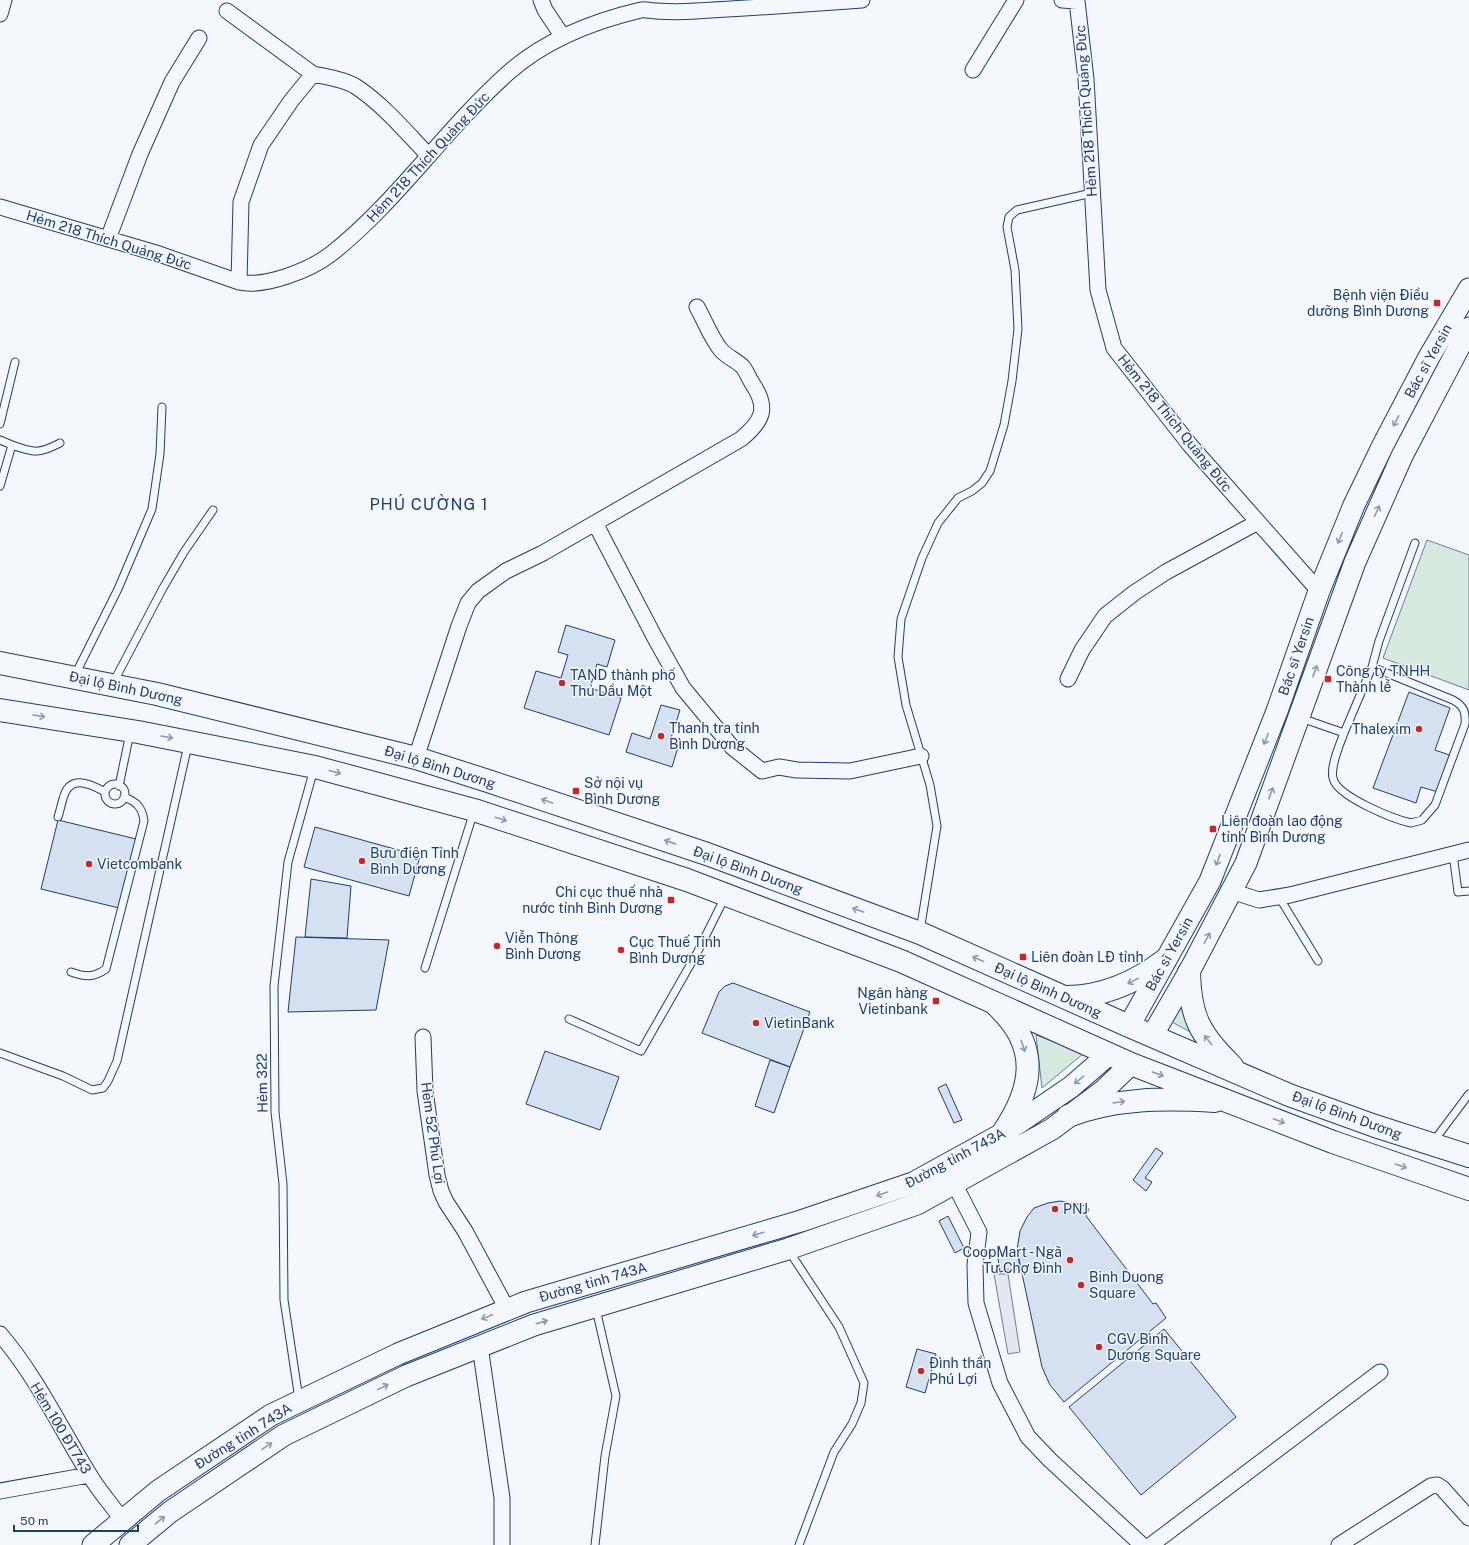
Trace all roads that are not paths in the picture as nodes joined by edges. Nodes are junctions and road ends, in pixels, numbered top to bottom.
1 (4, 0) edge
2 (541, 0) edge
3 (862, 0) edge
4 (1016, 0) edge
5 (1062, 0) edge
6 (1077, 0) edge
7 (227, 11) dead end
8 (0, 14) edge
9 (563, 37) junction
10 (199, 38) dead end
11 (973, 70) dead end
12 (313, 74) junction
13 (429, 156) junction
14 (1092, 193) junction
15 (0, 207) edge
16 (108, 239) junction
17 (239, 282) junction
18 (1469, 289) edge
19 (697, 307) dead end
20 (1469, 328) edge
21 (1429, 357) junction
22 (15, 362) dead end
23 (1448, 367) junction
24 (162, 407) dead end
25 (0, 424) edge
26 (0, 440) edge
27 (60, 443) dead end
28 (12, 445) junction
29 (1383, 445) junction
30 (1402, 456) junction
31 (0, 486) edge
32 (213, 510) dead end
33 (1258, 522) junction
34 (595, 523) junction
35 (1415, 543) dead end
36 (1319, 592) junction
37 (1339, 605) junction
38 (0, 663) edge
39 (1372, 667) junction
40 (74, 677) junction
41 (1068, 679) dead end
42 (112, 685) junction
43 (0, 710) edge
44 (1277, 711) junction
45 (1298, 717) junction
46 (130, 730) junction
47 (1344, 733) junction
48 (189, 741) junction
49 (921, 756) junction
50 (416, 758) junction
51 (315, 767) junction
52 (119, 786) junction
53 (407, 791) junction
54 (105, 792) junction
55 (124, 797) junction
56 (474, 810) junction
57 (58, 817) dead end
58 (1469, 850) edge
59 (1453, 853) junction
60 (1231, 891) junction
61 (1469, 891) edge
62 (726, 895) junction
63 (1279, 897) junction
64 (920, 933) junction
65 (1165, 960) junction
66 (1318, 961) dead end
67 (426, 968) dead end
68 (71, 972) dead end
69 (1189, 972) junction
70 (1062, 997) junction
71 (994, 1003) junction
72 (569, 1020) dead end
73 (1129, 1026) junction
74 (1152, 1036) junction
75 (423, 1037) dead end
76 (0, 1052) edge
77 (1108, 1055) junction
78 (1131, 1064) junction
79 (1246, 1077) junction
80 (1469, 1094) edge
81 (1232, 1103) junction
82 (1068, 1116) junction
83 (1002, 1134) junction
84 (1431, 1144) junction
85 (1469, 1156) edge
86 (955, 1185) junction
87 (1469, 1189) edge
88 (801, 1221) junction
89 (808, 1243) junction
90 (788, 1249) junction
91 (595, 1307) junction
92 (507, 1309) junction
93 (0, 1334) edge
94 (480, 1346) junction
95 (1380, 1372) dead end
96 (299, 1401) junction
97 (89, 1475) junction
98 (0, 1491) edge
99 (1469, 1518) edge
100 (123, 1521) junction
101 (93, 1545) edge
102 (130, 1545) edge
103 (502, 1545) edge
104 (595, 1545) edge
105 (799, 1545) edge
106 (1142, 1545) edge
107 (1151, 1545) edge
108 (1339, 1545) edge

1 - 8 street
2 - 9 street
3 - 9 street, Hẻm 218 Thích Quảng Đức
4 - 11 street
5 - 6 street, Hẻm 218 Thích Quảng Đức
6 - 14 street, Hẻm 218 Thích Quảng Đức
7 - 12 street
9 - 13 street, Hẻm 218 Thích Quảng Đức
10 - 16 street
12 - 13 street
12 - 17 street
13 - 17 street, Hẻm 218 Thích Quảng Đức
14 - 33 street, Hẻm 218 Thích Quảng Đức
14 - 49 lane
15 - 16 street, Hẻm 218 Thích Quảng Đức
16 - 17 street, Hẻm 218 Thích Quảng Đức
18 - 21 main road, Bác sĩ Yersin
19 - 34 street
20 - 23 main road, Bác sĩ Yersin
21 - 23 main road
21 -> 29 main road, Bác sĩ Yersin
22 - 25 lane
23 - 30 main road, Bác sĩ Yersin
24 - 40 lane
26 - 28 lane
27 - 28 lane
28 - 31 lane
29 - 30 main road
29 -> 36 main road, Bác sĩ Yersin
37 -> 30 main road, Bác sĩ Yersin
32 - 42 lane
33 - 36 street, Hẻm 218 Thích Quảng Đức
33 - 41 street
34 - 49 street
34 - 50 street
35 - 39 lane
36 - 37 main road
36 - 44 main road, Bác sĩ Yersin
45 -> 37 main road, Bác sĩ Yersin
38 - 40 highway, Đại lộ Bình Dương
39 - 47 lane
39 - 47 lane
40 - 42 highway, Đại lộ Bình Dương
42 - 50 highway, Đại lộ Bình Dương
43 -> 46 highway, Đại lộ Bình Dương
44 - 45 main road
44 -> 65 main road, Bác sĩ Yersin
45 - 47 lane
60 -> 45 main road, Bác sĩ Yersin
46 -> 48 highway, Đại lộ Bình Dương
46 - 52 lane
48 - 51 highway, Đại lộ Bình Dương
48 - 76 lane
49 - 64 lane
50 - 53 highway
64 -> 50 highway, Đại lộ Bình Dương
51 -> 53 highway, Đại lộ Bình Dương
51 - 96 lane, Hẻm 322
52 - 54 lane
52 - 55 lane
53 - 56 highway, Đại lộ Bình Dương
54 - 55 lane
54 - 57 lane
55 - 68 lane
56 -> 62 highway, Đại lộ Bình Dương
56 - 67 lane
58 - 59 street
59 - 61 lane
59 - 63 street
60 - 63 street
69 -> 60 main road, Bác sĩ Yersin
62 - 71 highway, Đại lộ Bình Dương
62 - 72 lane
63 - 66 lane
70 -> 64 highway, Đại lộ Bình Dương
65 -> 70 highway
65 - 73 main road, Bác sĩ Yersin
69 - 74 main road, Bác sĩ Yersin
79 -> 69 highway
70 - 73 highway, Đại lộ Bình Dương
71 - 77 highway, Đại lộ Bình Dương
71 -> 83 highway
73 - 74 highway, Đại lộ Bình Dương
73 - 77 highway
74 - 78 highway
74 - 79 highway, Đại lộ Bình Dương
75 - 92 street, Hẻm 52 Phú Lợi
77 - 78 highway, Đại lộ Bình Dương
77 -> 83 main road, Đường tỉnh 743A
78 -> 81 highway, Đại lộ Bình Dương
78 - 82 main road, Đường tỉnh 743A
79 - 84 highway, Đại lộ Bình Dương
80 - 84 lane
82 -> 81 highway
81 -> 87 highway, Đại lộ Bình Dương
82 - 86 main road, Đường tỉnh 743A
83 -> 88 main road, Đường tỉnh 743A
84 - 85 highway, Đại lộ Bình Dương
86 - 89 main road, Đường tỉnh 743A
86 - 106 street
88 - 89 main road
88 -> 92 main road, Đường tỉnh 743A
89 - 90 main road, Đường tỉnh 743A
90 - 91 main road, Đường tỉnh 743A
90 - 105 lane
94 -> 91 main road, Đường tỉnh 743A
91 - 104 lane
92 -> 96 main road, Đường tỉnh 743A
93 - 97 street, Hẻm 100 ĐT743
102 -> 94 main road, Đường tỉnh 743A
94 - 103 street
95 - 107 street
96 - 100 main road, Đường tỉnh 743A
97 - 98 street
97 - 100 street, Hẻm 100 ĐT743
99 - 108 street
100 - 101 main road, Đường tỉnh 743A

